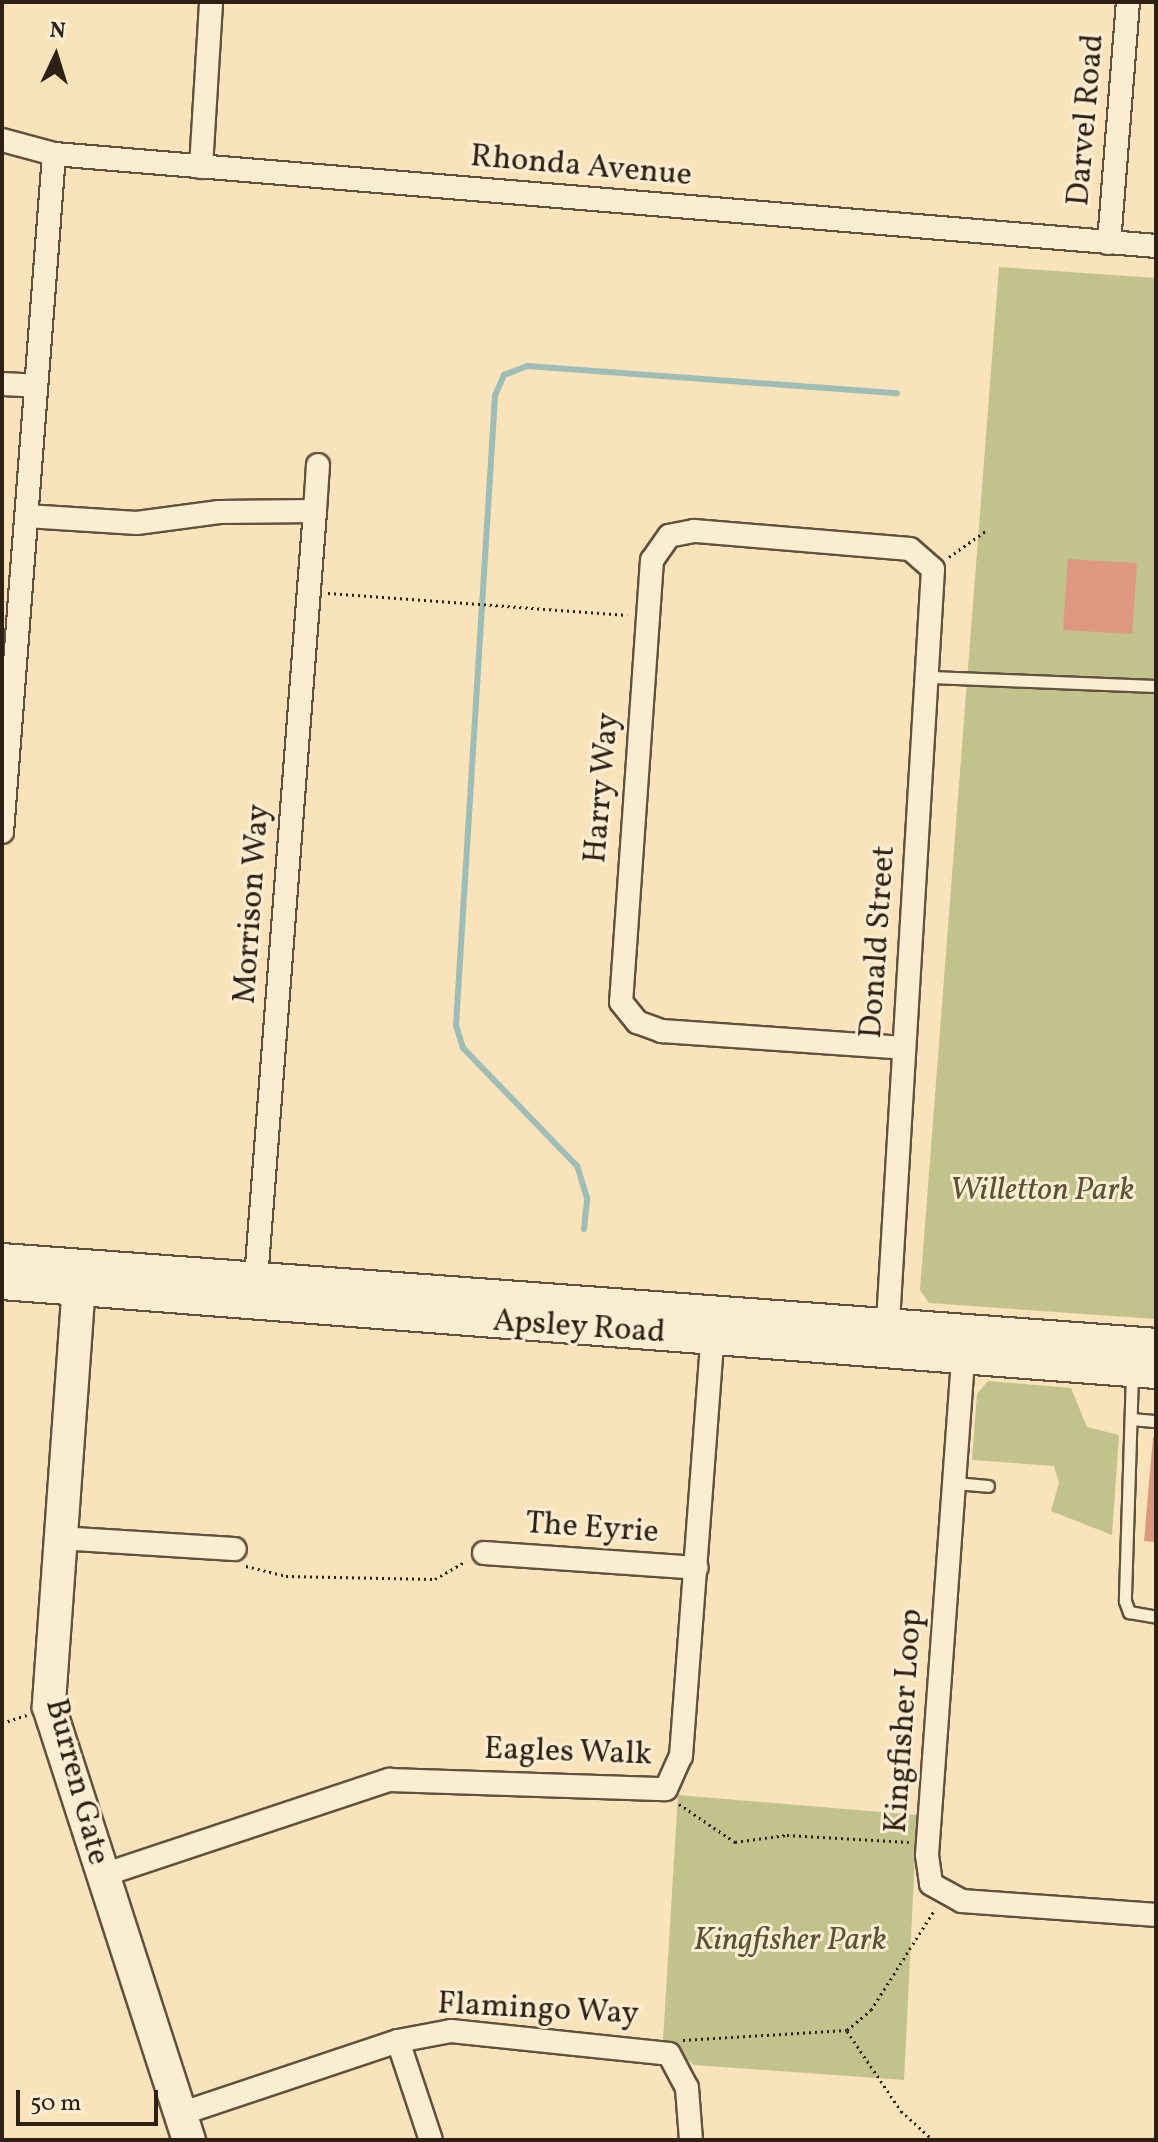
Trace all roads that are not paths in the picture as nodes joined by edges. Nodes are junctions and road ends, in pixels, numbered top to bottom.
1 (211, 2) edge
2 (1128, 2) edge
3 (2, 140) edge
4 (54, 154) junction
5 (201, 167) junction
6 (1109, 243) junction
7 (1156, 246) edge
8 (2, 384) edge
9 (35, 386) junction
10 (318, 465) dead end
11 (315, 511) junction
12 (26, 516) junction
13 (910, 549) joint
14 (930, 677) junction
15 (1156, 686) edge
16 (2, 832) edge
17 (903, 1048) junction
18 (2, 1260) edge
19 (79, 1278) junction
20 (2, 1283) edge
21 (256, 1290) junction
22 (714, 1326) junction
23 (886, 1339) junction
24 (964, 1345) junction
25 (1156, 1345) edge
26 (1144, 1371) edge
27 (1131, 1419) junction
28 (1154, 1421) dead end
29 (955, 1483) junction
30 (988, 1486) dead end
31 (58, 1538) junction
32 (235, 1549) road end
33 (484, 1553) road end
34 (696, 1568) junction
35 (1156, 1617) edge
36 (100, 1876) junction
37 (1156, 1915) edge
38 (398, 2041) junction
39 (185, 2127) edge
40 (431, 2140) edge
41 (691, 2140) edge

1 - 5 street
2 - 6 street, Darvel Road
3 - 4 street, Rhonda Avenue
4 - 5 street, Rhonda Avenue
4 - 9 street
5 - 6 street, Rhonda Avenue
6 - 7 street, Rhonda Avenue
8 - 9 street
9 - 12 street
10 - 11 street, Morrison Way
11 - 12 street
11 - 21 street, Morrison Way
12 - 16 street
13 - 14 street, Donald Street
13 - 17 street, Harry Way
14 - 15 lane
14 - 17 street, Donald Street
17 - 23 street, Donald Street
18 - 19 main road, Apsley Road
19 - 20 main road, Apsley Road
19 - 21 main road, Apsley Road
19 - 31 main road, Burren Gate
21 - 22 main road, Apsley Road
22 - 23 main road, Apsley Road
22 - 34 street, Eagles Walk
23 - 24 main road, Apsley Road
24 - 25 main road, Apsley Road
24 - 26 main road, Apsley Road
24 - 29 street, Kingfisher Loop
26 - 27 lane
27 - 28 lane
27 - 35 lane
29 - 30 lane
29 - 37 street, Kingfisher Loop
31 - 32 street
31 - 36 main road, Burren Gate
33 - 34 street, The Eyrie
34 - 36 street, Eagles Walk
36 - 39 main road, Burren Gate
38 - 39 street, Flamingo Way
38 - 40 street
38 - 41 street, Flamingo Way

